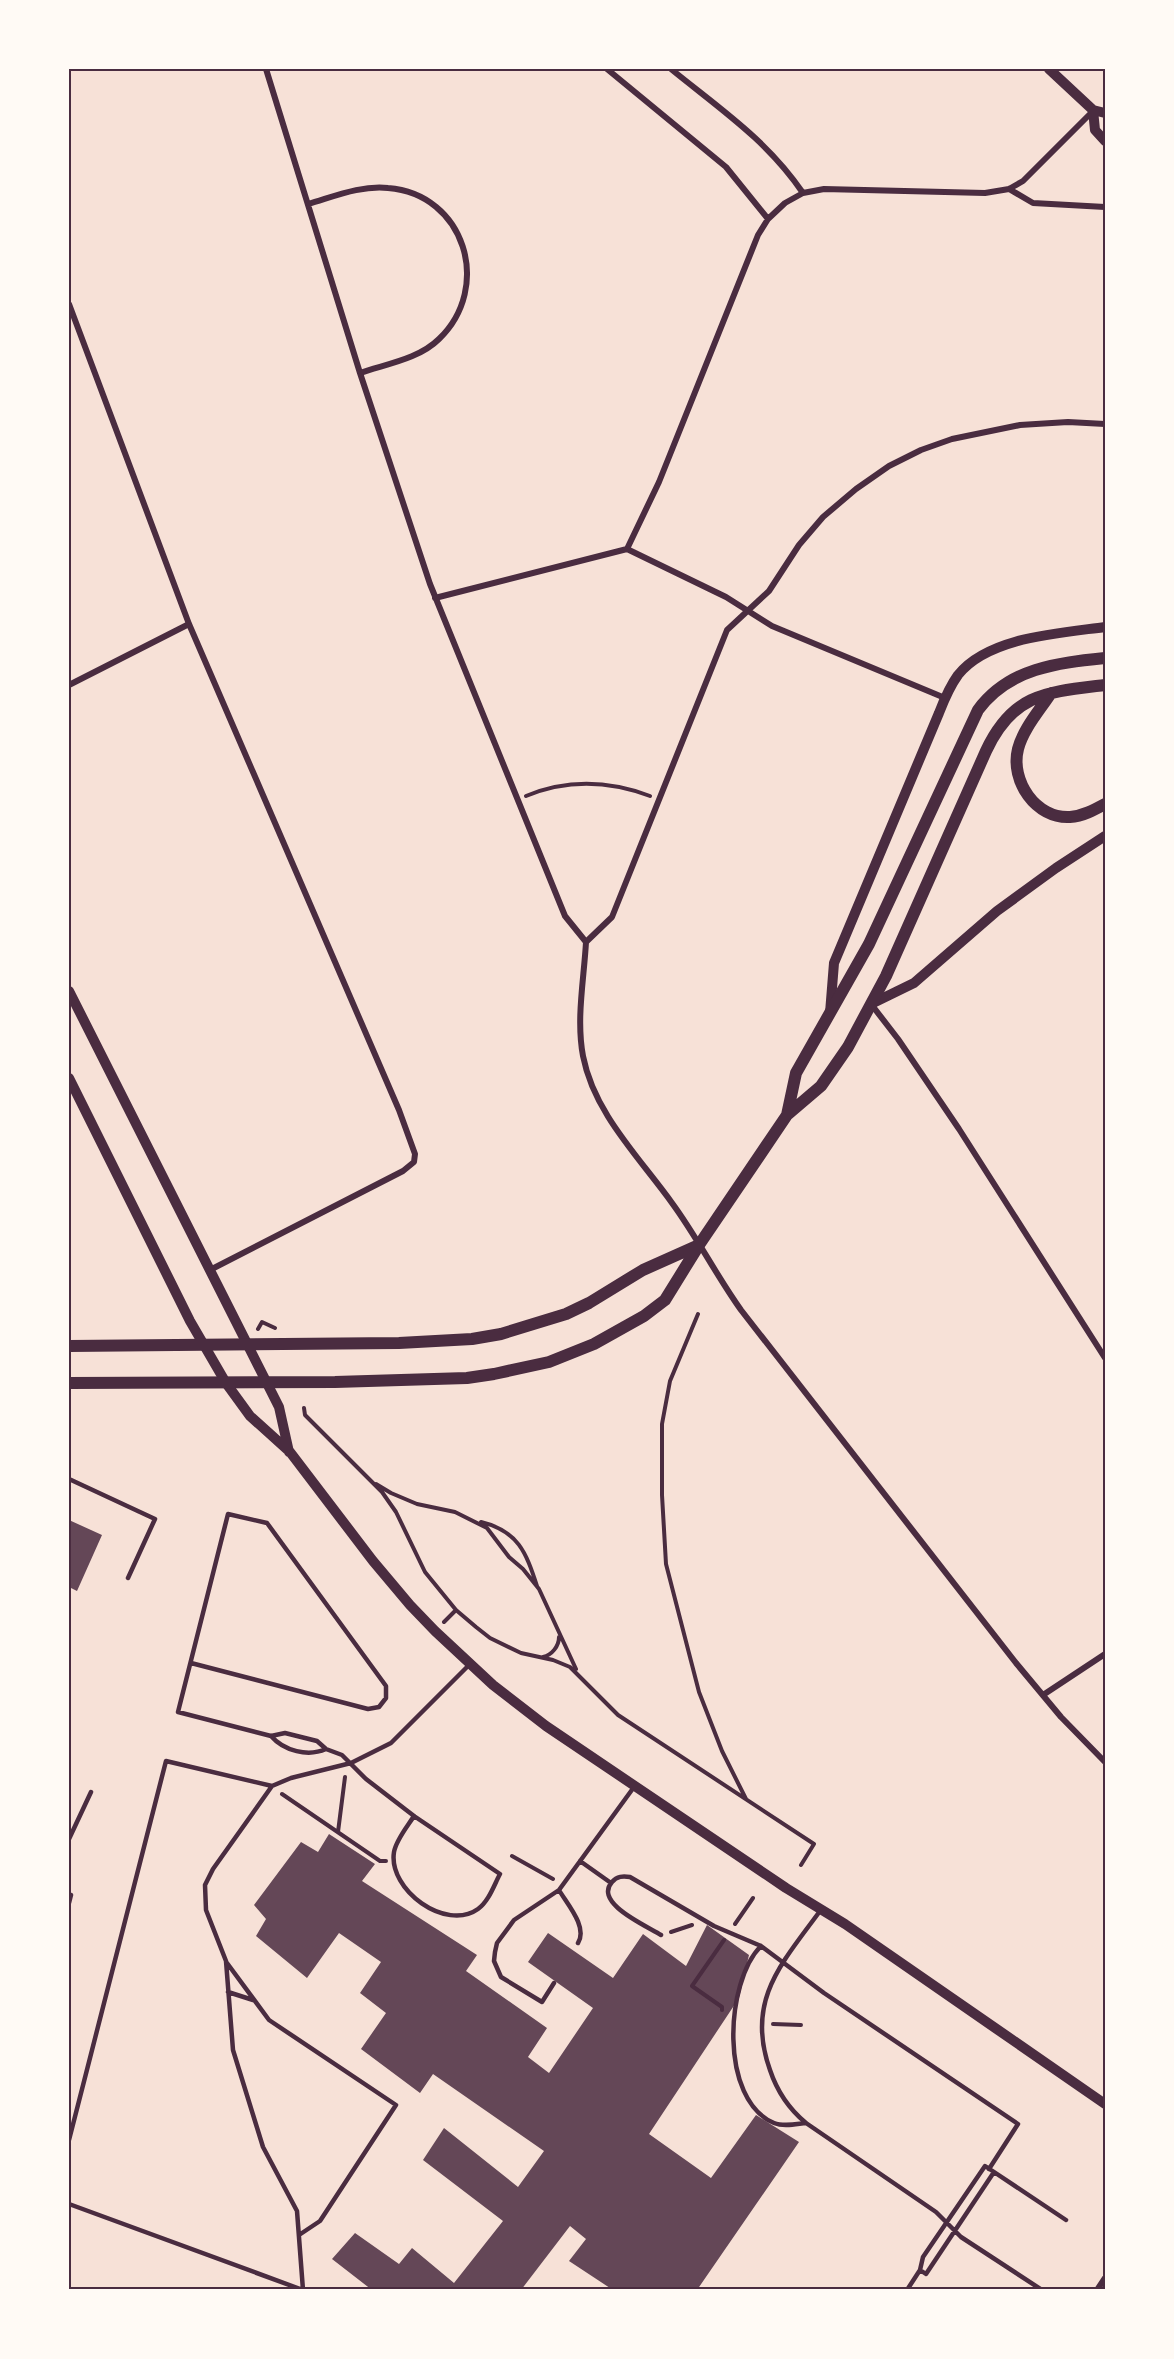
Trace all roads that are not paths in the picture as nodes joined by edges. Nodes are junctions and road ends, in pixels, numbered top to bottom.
1 (266, 69) edge
2 (607, 69) edge
3 (671, 69) edge
4 (1049, 69) edge
5 (1093, 110) junction
6 (1105, 113) edge
7 (1105, 141) edge
8 (1009, 189) junction
9 (803, 193) junction
10 (308, 204) junction
11 (1105, 207) edge
12 (768, 219) junction
13 (69, 304) edge
14 (360, 373) junction
15 (1105, 424) edge
16 (627, 549) junction
17 (435, 598) junction
18 (747, 610) junction
19 (189, 624) junction
20 (1105, 627) edge
21 (1105, 658) edge
22 (69, 685) edge
23 (1105, 685) edge
24 (1051, 693) junction
25 (945, 698) junction
26 (1105, 804) edge
27 (1105, 836) edge
28 (586, 942) junction
29 (69, 991) edge
30 (871, 1004) junction
31 (830, 1013) junction
32 (74, 1014) edge
33 (69, 1078) edge
34 (787, 1115) junction
35 (699, 1245) junction
36 (210, 1270) junction
37 (203, 1344) junction
38 (248, 1344) junction
39 (69, 1346) edge
40 (1105, 1358) edge
41 (266, 1381) junction
42 (69, 1383) edge
43 (226, 1383) junction
44 (290, 1452) junction
45 (69, 1479) edge
46 (128, 1578) dead end
47 (1105, 1654) edge
48 (190, 1663) junction
49 (470, 1664) junction
50 (1042, 1695) junction
51 (271, 1736) junction
52 (327, 1749) junction
53 (1105, 1762) edge
54 (351, 1763) junction
55 (272, 1786) junction
56 (634, 1787) junction
57 (91, 1792) dead end
58 (414, 1816) junction
59 (69, 1839) edge
60 (580, 1862) junction
61 (611, 1883) junction
62 (559, 1890) junction
63 (71, 1895) dead end
64 (69, 1903) edge
65 (821, 1909) junction
66 (661, 1935) dead end
67 (579, 1943) dead end
68 (761, 1946) junction
69 (226, 1961) junction
70 (783, 1961) junction
71 (554, 1983) dead end
72 (228, 1992) junction
73 (253, 2000) junction
74 (1105, 2104) edge
75 (806, 2122) junction
76 (69, 2140) edge
77 (989, 2169) junction
78 (69, 2204) edge
79 (1066, 2220) dead end
80 (947, 2223) junction
81 (955, 2231) junction
82 (299, 2235) junction
83 (920, 2270) junction
84 (1105, 2278) edge
85 (303, 2290) edge
86 (907, 2290) edge
87 (1042, 2290) edge
88 (1097, 2290) edge

1 - 10 street
2 - 12 street
3 - 9 street
4 - 5 street
5 - 6 street
5 - 7 street
5 - 8 street
8 - 9 street
8 - 11 street
9 - 12 street
10 - 14 street
10 - 14 street
12 - 16 street
13 - 19 street
14 - 17 street
15 - 18 street
16 - 17 street
16 - 18 street
17 - 28 street
18 - 25 street
18 - 28 street
19 - 22 street
19 - 36 street
20 - 25 street
21 - 31 main road
23 - 24 main road
24 - 26 main road
24 - 30 main road
25 - 31 street
27 - 30 street
28 - 35 street
29 - 32 street
30 - 34 main road
30 - 40 street
31 - 34 main road
32 - 36 street
33 - 37 street
34 - 35 main road
35 - 38 main road
35 - 41 main road
35 - 50 street
36 - 38 street
37 - 38 main road
37 - 39 main road
37 - 43 street
38 - 41 street
41 - 43 main road
41 - 44 street
42 - 43 main road
43 - 44 street
44 - 49 street
45 - 46 lane
47 - 50 street
48 - 48 lane
48 - 51 lane
49 - 54 lane
49 - 56 street
50 - 53 street
51 - 52 lane
51 - 52 lane
52 - 54 lane
54 - 55 lane
54 - 58 lane
55 - 69 lane
55 - 76 lane
56 - 60 lane
56 - 65 street
57 - 59 lane
58 - 58 lane
60 - 61 lane
60 - 62 lane
61 - 66 lane
61 - 68 lane
62 - 67 lane
62 - 71 lane
63 - 64 lane
65 - 70 lane
65 - 74 street
68 - 70 lane
68 - 75 lane
69 - 72 lane
69 - 73 lane
70 - 75 lane
70 - 77 lane
72 - 73 lane
72 - 82 lane
73 - 82 lane
75 - 80 lane
77 - 79 lane
77 - 80 lane
77 - 81 lane
78 - 85 lane
80 - 81 lane
80 - 83 lane
81 - 83 lane
81 - 87 lane
82 - 85 lane
83 - 86 lane
84 - 88 street

